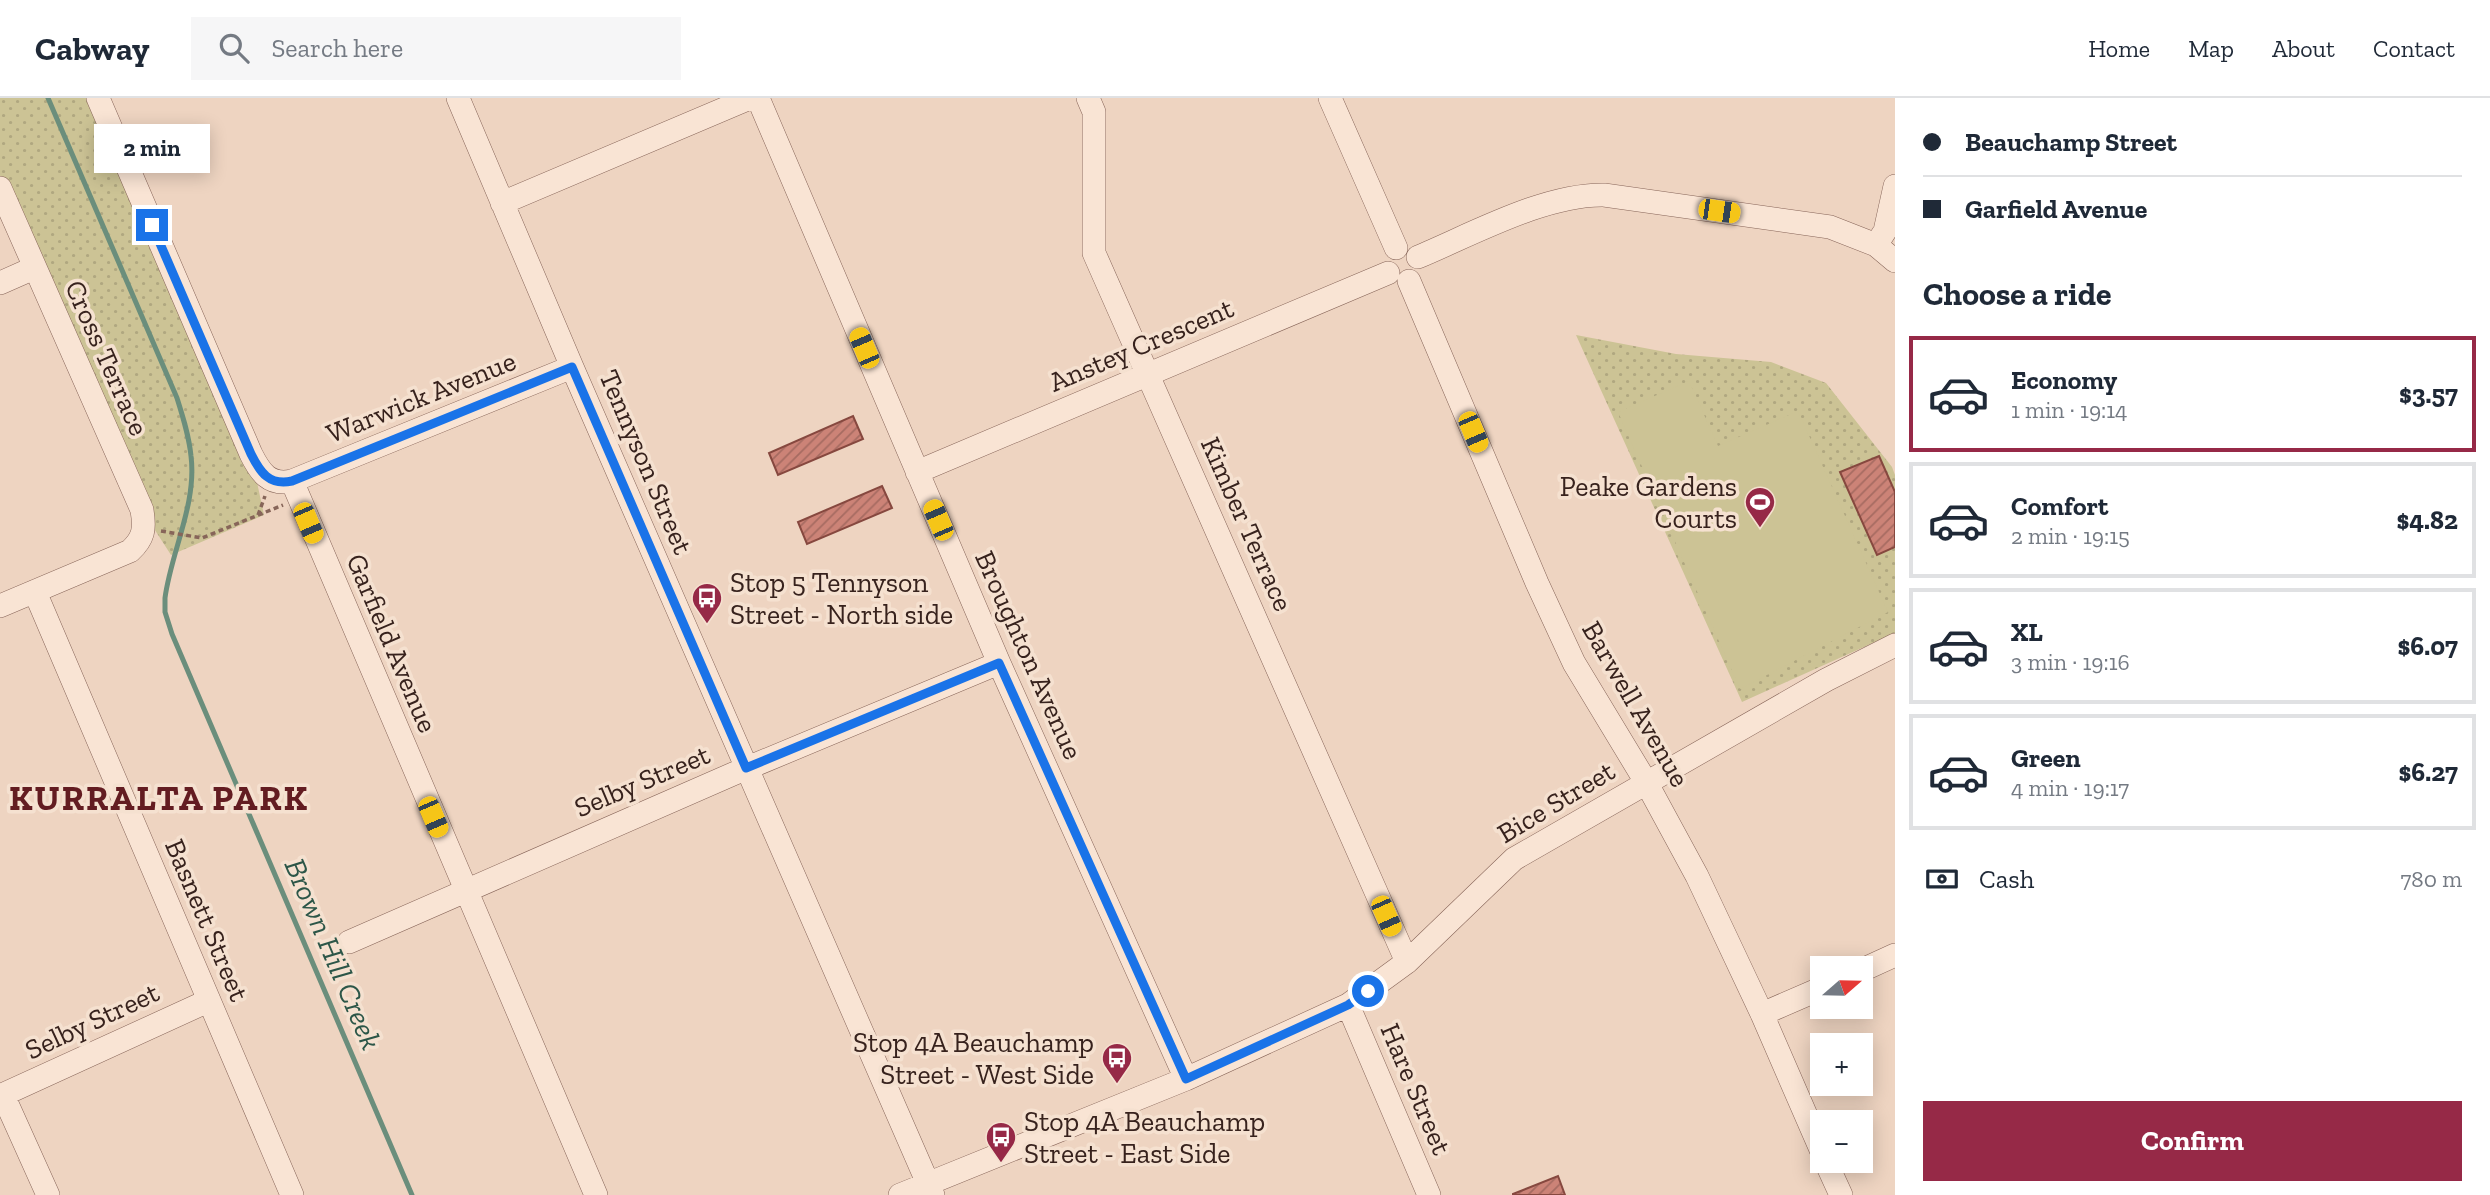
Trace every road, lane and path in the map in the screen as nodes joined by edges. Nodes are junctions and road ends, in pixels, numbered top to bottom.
1 (98, 98) edge
2 (458, 98) edge
3 (750, 98) edge
4 (758, 98) edge
5 (1088, 98) edge
6 (1330, 98) edge
7 (1895, 187) edge
8 (0, 188) edge
9 (502, 203) junction
10 (1876, 245) junction
11 (1396, 248) junction
12 (1419, 257) junction
13 (1895, 261) edge
14 (34, 268) junction
15 (1399, 277) junction
16 (0, 283) edge
17 (572, 367) junction
18 (1148, 374) junction
19 (917, 472) junction
20 (295, 490) junction
21 (267, 491) dead end
22 (258, 515) junction
23 (169, 532) dead end
24 (35, 592) junction
25 (0, 606) edge
26 (1895, 645) edge
27 (999, 663) junction
28 (746, 768) junction
29 (1646, 782) junction
30 (465, 890) junction
31 (349, 942) dead end
32 (1895, 956) edge
33 (1407, 962) junction
34 (1873, 965) edge
35 (1810, 993) edge
36 (208, 1001) junction
37 (1348, 1005) junction
38 (1762, 1014) junction
39 (1186, 1079) junction
40 (1, 1095) edge
41 (1810, 1124) edge
42 (1831, 1173) edge
43 (931, 1189) edge
44 (48, 1195) edge
45 (292, 1195) edge
46 (596, 1195) edge
47 (900, 1195) edge
48 (1429, 1195) edge
49 (1841, 1195) edge

1 - 20 street
2 - 9 street, Tennyson Street
3 - 9 street
4 - 19 street, Broughton Avenue
5 - 18 street, Kimber Terrace
6 - 11 street
7 - 10 street
8 - 14 street, Cross Terrace
9 - 17 street, Tennyson Street
10 - 12 street
10 - 13 street
11 - 12 street
11 - 15 street
12 - 15 street
14 - 16 street
14 - 24 street, Cross Terrace
15 - 18 street, Anstey Crescent
15 - 29 street, Barwell Avenue
17 - 20 street, Warwick Avenue
17 - 28 street, Tennyson Street
18 - 19 street, Anstey Crescent
18 - 33 street, Kimber Terrace
19 - 27 street, Broughton Avenue
20 - 22 path
20 - 30 street, Garfield Avenue
21 - 22 path
22 - 23 path
24 - 25 street
24 - 36 street, Basnett Street
26 - 29 street, Bice Street
27 - 28 street, Selby Street
27 - 39 street, Broughton Avenue
28 - 30 street, Selby Street
28 - 43 street, Tennyson Street
29 - 33 street, Bice Street
29 - 38 street, Barwell Avenue
30 - 31 street, Selby Street
30 - 46 street, Garfield Avenue
32 - 34 street
33 - 37 street, Bice Street
35 - 38 street
36 - 40 street, Selby Street
36 - 45 street, Basnett Street
37 - 39 street, Bice Street
37 - 48 street, Hare Street
38 - 41 street, Barwell Avenue
39 - 43 street, Bice Street
40 - 44 street
42 - 49 street
43 - 47 street, Bice Street

